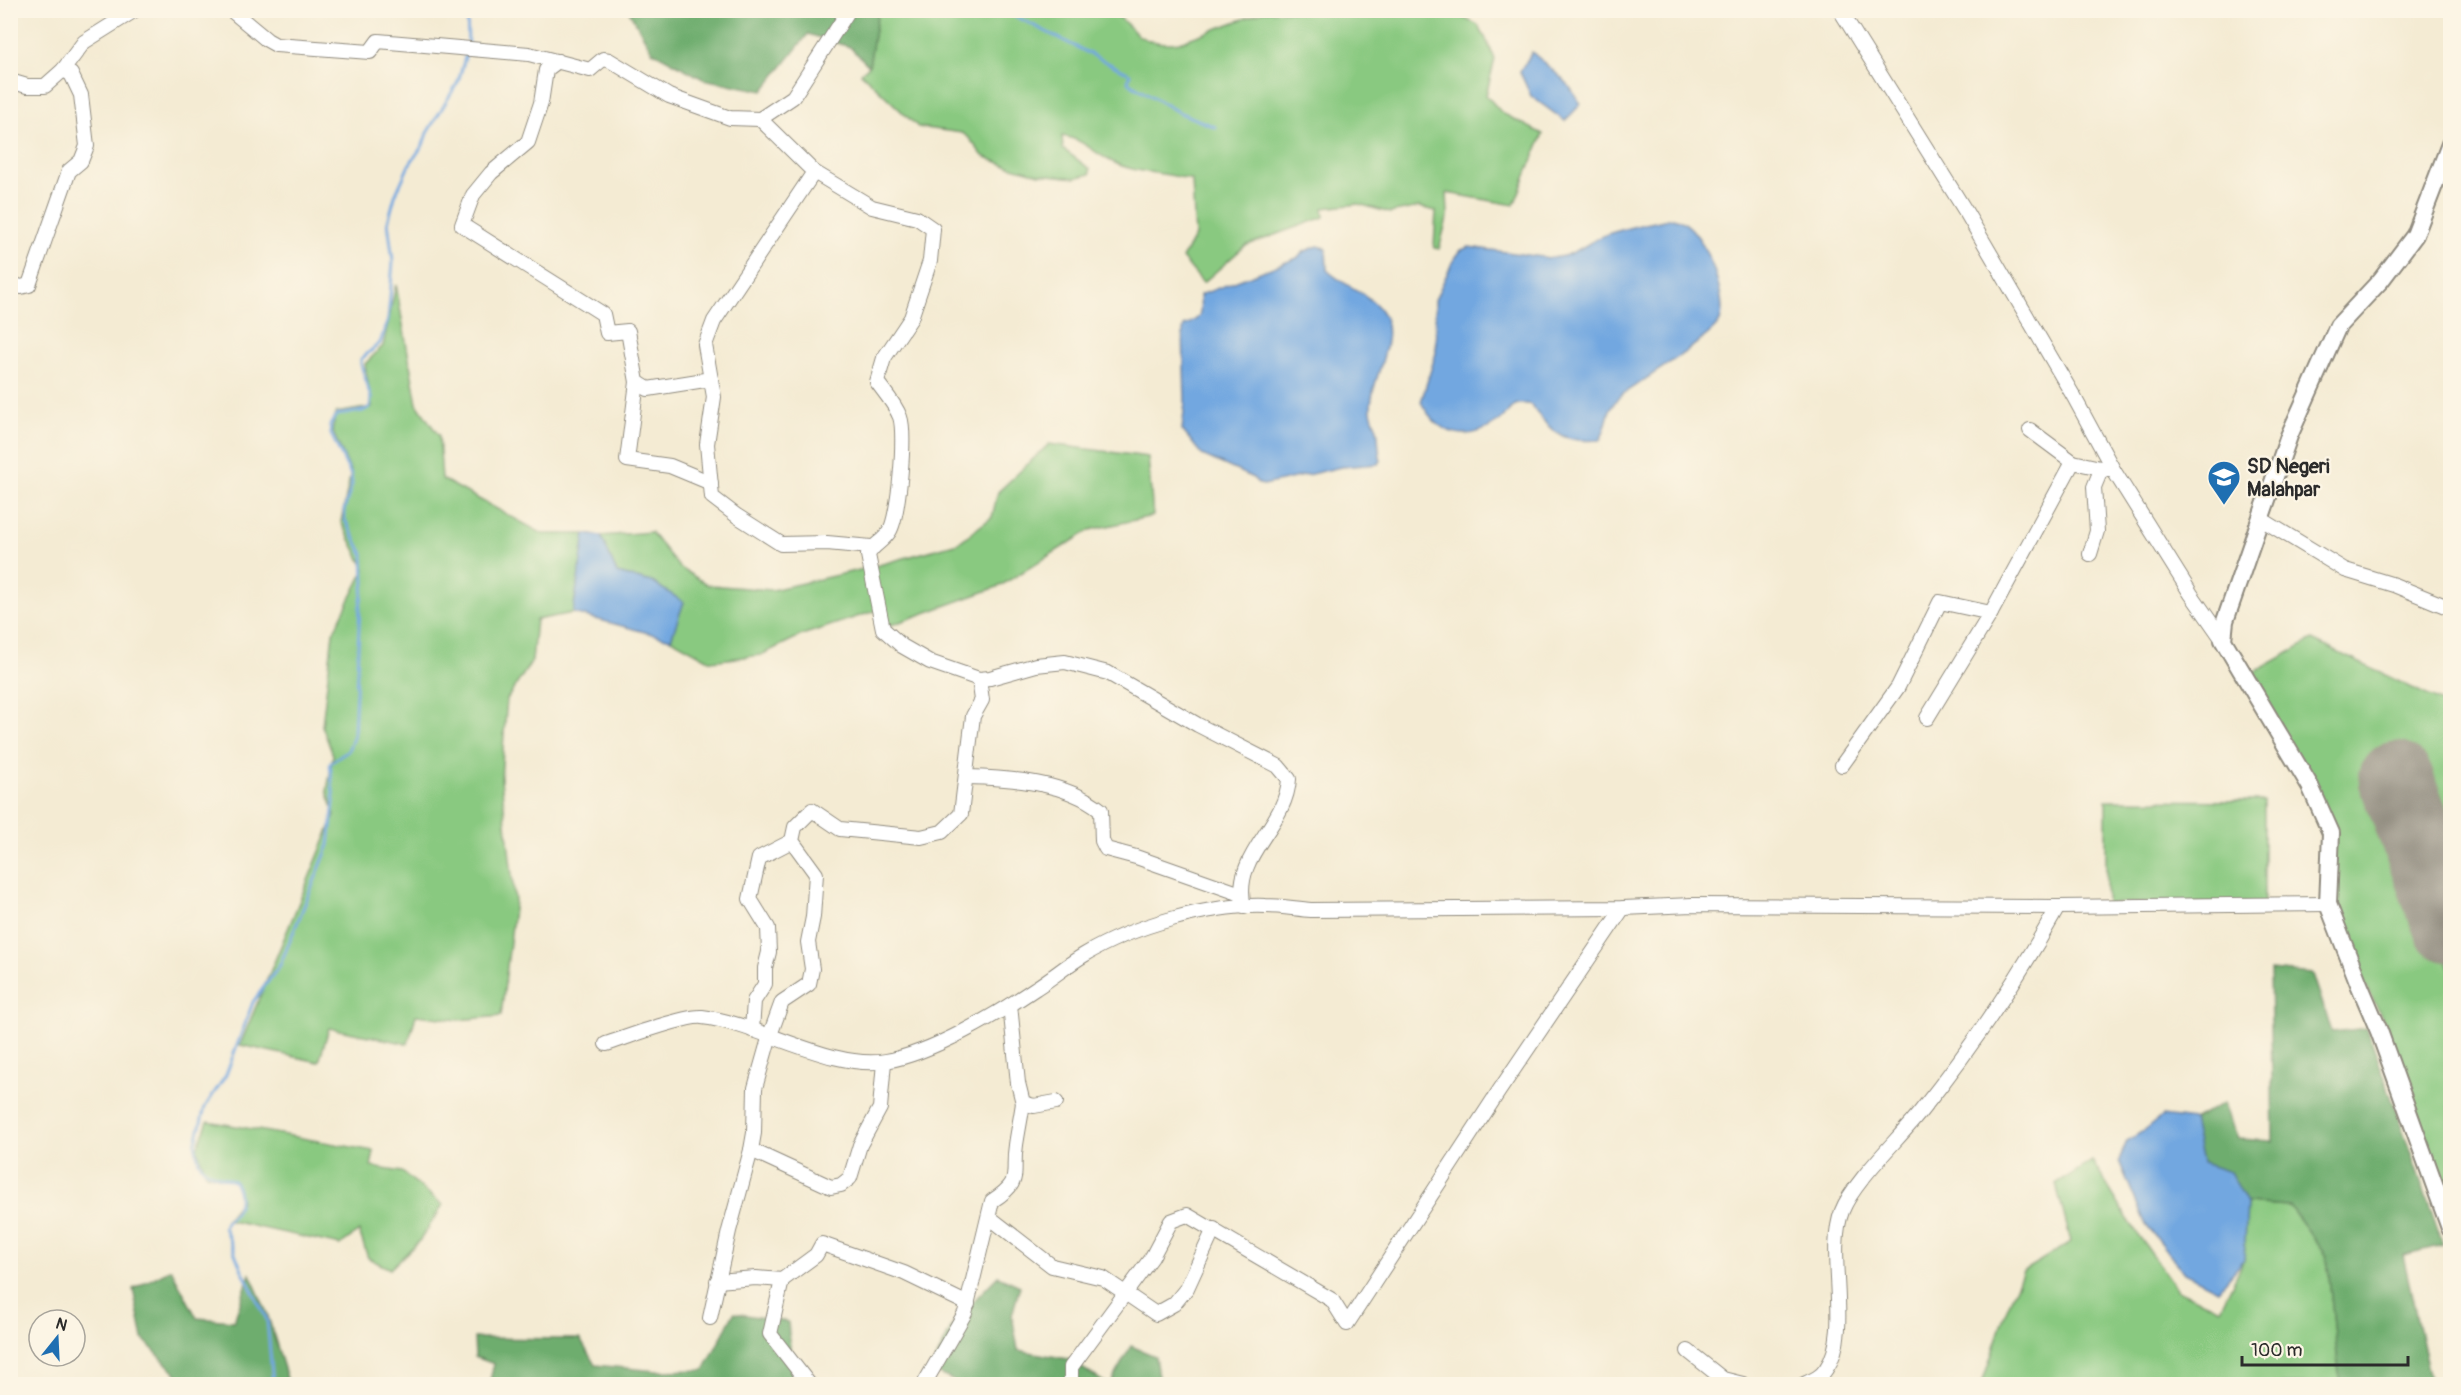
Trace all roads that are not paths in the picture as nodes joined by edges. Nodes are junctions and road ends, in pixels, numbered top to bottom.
1 (135, 10) edge
2 (231, 10) edge
3 (849, 10) edge
4 (1840, 10) edge
5 (558, 61) junction
6 (63, 70) junction
7 (10, 81) edge
8 (760, 119) junction
9 (2451, 144) edge
10 (814, 172) junction
11 (10, 283) edge
12 (711, 379) junction
13 (637, 382) junction
14 (2030, 430) dead end
15 (2073, 462) junction
16 (2107, 470) junction
17 (711, 483) junction
18 (2261, 519) junction
19 (871, 547) junction
20 (2090, 554) dead end
21 (2451, 608) edge
22 (1991, 612) junction
23 (2223, 640) junction
24 (979, 679) junction
25 (1927, 718) dead end
26 (1842, 765) dead end
27 (967, 777) junction
28 (792, 841) junction
29 (1243, 901) junction
30 (2328, 904) junction
31 (2058, 907) junction
32 (1623, 908) junction
33 (1010, 1005) junction
34 (752, 1030) junction
35 (770, 1035) junction
36 (606, 1044) dead end
37 (884, 1062) junction
38 (1056, 1101) dead end
39 (1023, 1103) junction
40 (751, 1150) junction
41 (989, 1217) junction
42 (2451, 1228) edge
43 (1214, 1229) junction
44 (782, 1280) junction
45 (717, 1281) junction
46 (1126, 1294) junction
47 (968, 1304) junction
48 (710, 1318) dead end
49 (1688, 1351) dead end
50 (809, 1384) edge
51 (924, 1384) edge
52 (1071, 1384) edge
53 (1743, 1384) edge
54 (1804, 1384) edge

1 - 6 street
2 - 5 street
3 - 8 street
4 - 16 street
5 - 8 street
5 - 13 street
6 - 7 street
6 - 11 street
8 - 10 street
9 - 18 street
10 - 12 street
10 - 19 street
12 - 13 street
12 - 17 street
13 - 17 street
14 - 15 street
15 - 16 street
15 - 22 street
16 - 20 street
16 - 23 street
17 - 19 street
18 - 21 street
18 - 23 street
19 - 24 street
22 - 25 street
22 - 26 street
23 - 30 street
24 - 27 street
24 - 29 street
27 - 28 street
27 - 29 street
28 - 34 street
28 - 35 street
29 - 32 street
29 - 33 street
30 - 31 street
30 - 42 street
31 - 32 street
31 - 54 street
32 - 43 street
33 - 37 street
33 - 39 street
34 - 35 street
34 - 36 street
35 - 37 street
35 - 40 street
37 - 40 street
38 - 39 street
39 - 41 street
40 - 45 street
41 - 46 street
41 - 47 street
43 - 46 street
43 - 46 street
44 - 45 street
44 - 47 street
44 - 50 street
45 - 48 street
46 - 52 street
47 - 51 street
49 - 53 street

